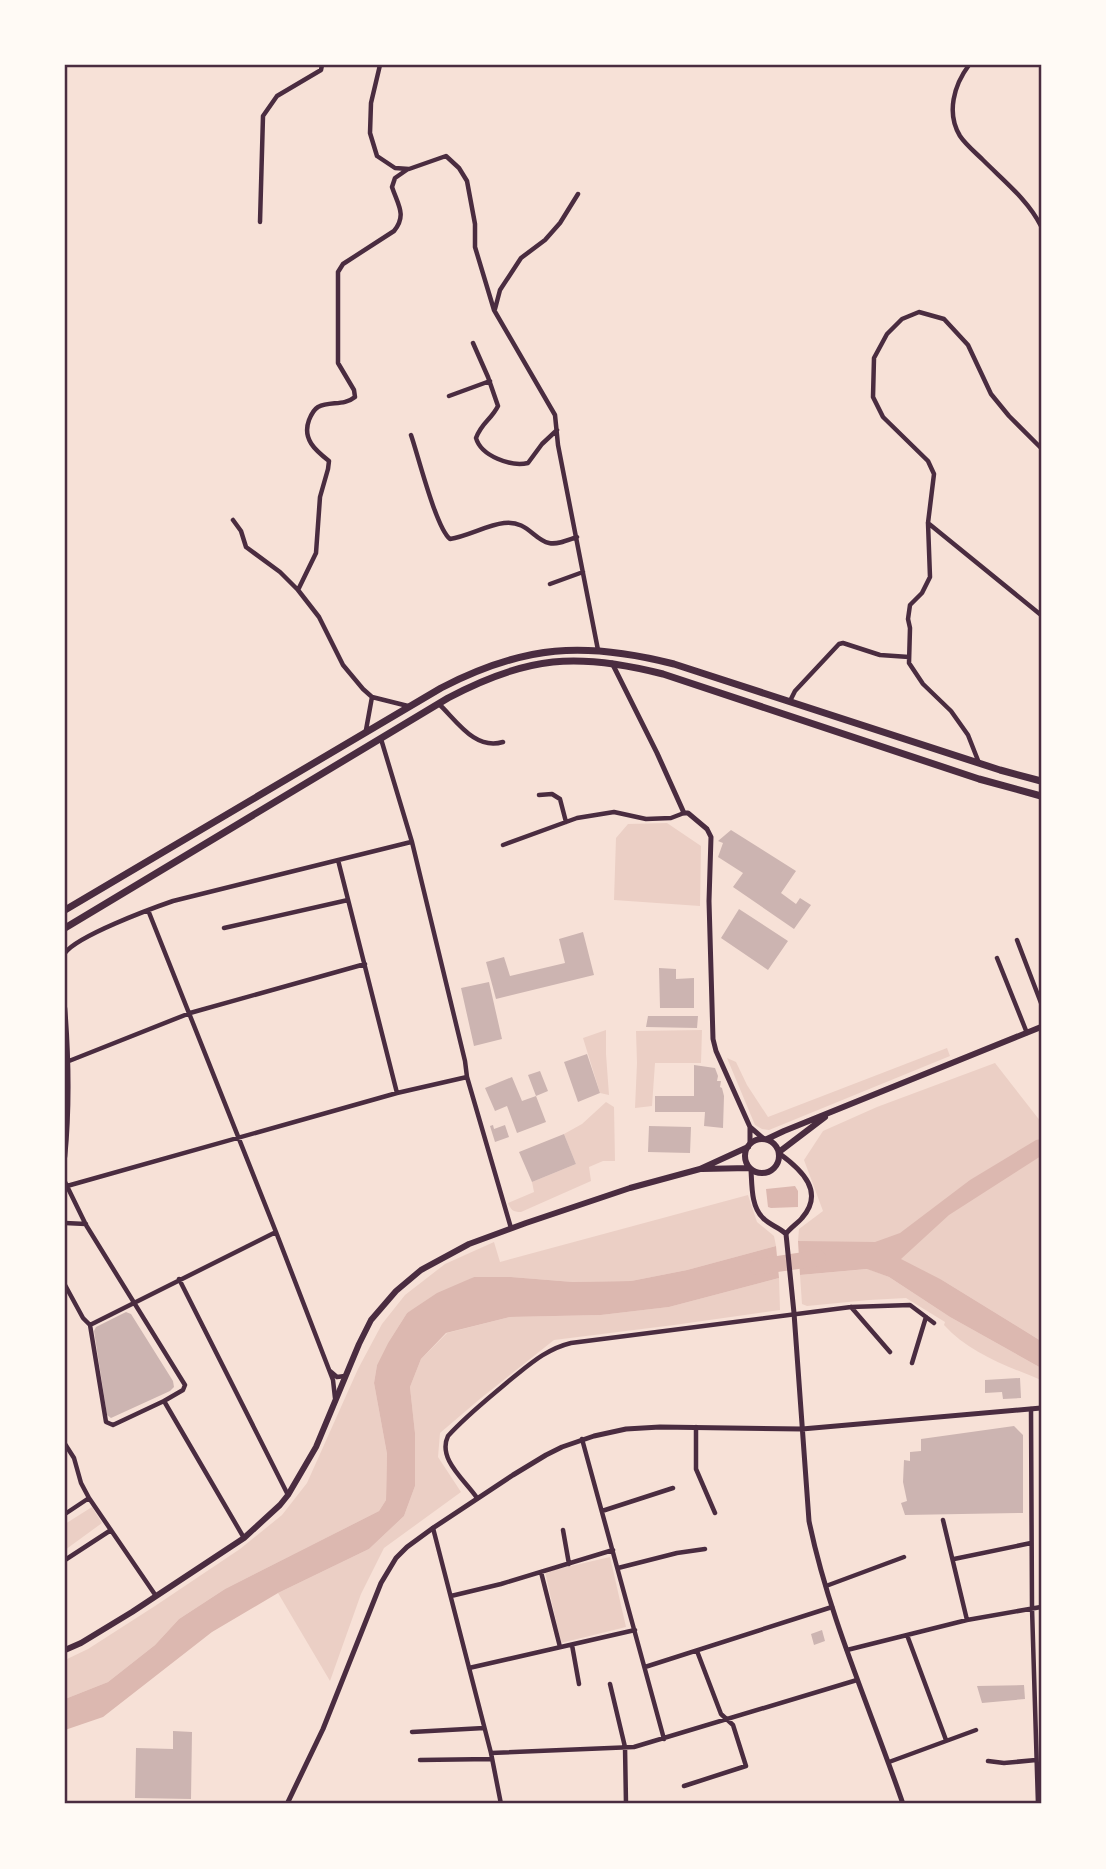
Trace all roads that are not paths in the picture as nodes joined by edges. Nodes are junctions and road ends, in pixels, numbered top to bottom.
1 (322, 65) edge
2 (380, 65) edge
3 (969, 65) edge
4 (409, 169) junction
5 (578, 194) dead end
6 (260, 222) dead end
7 (1041, 226) edge
8 (494, 310) junction
9 (473, 343) dead end
10 (490, 381) junction
11 (449, 396) dead end
12 (557, 430) junction
13 (411, 435) dead end
14 (1041, 448) edge
15 (233, 520) dead end
16 (928, 523) junction
17 (577, 537) junction
18 (583, 572) junction
19 (550, 584) dead end
20 (298, 590) junction
21 (1041, 615) edge
22 (598, 650) junction
23 (909, 657) junction
24 (612, 663) junction
25 (372, 697) junction
26 (790, 701) junction
27 (438, 703) junction
28 (408, 706) junction
29 (366, 731) junction
30 (381, 738) junction
31 (503, 742) dead end
32 (980, 763) junction
33 (1041, 781) edge
34 (539, 795) dead end
35 (1041, 796) edge
36 (684, 813) junction
37 (566, 822) junction
38 (412, 842) junction
39 (503, 845) dead end
40 (338, 860) junction
41 (348, 900) junction
42 (148, 910) junction
43 (65, 911) edge
44 (65, 928) edge
45 (224, 928) dead end
46 (1017, 940) dead end
47 (65, 953) edge
48 (997, 958) dead end
49 (365, 964) junction
50 (1041, 1003) edge
51 (65, 1008) edge
52 (190, 1013) junction
53 (1041, 1027) edge
54 (1027, 1034) junction
55 (69, 1061) junction
56 (467, 1077) junction
57 (397, 1093) junction
58 (835, 1110) junction
59 (750, 1127) junction
60 (238, 1138) junction
61 (765, 1139) junction
62 (749, 1145) junction
63 (780, 1153) junction
64 (65, 1157) edge
65 (700, 1169) junction
66 (750, 1169) junction
67 (66, 1184) edge
68 (65, 1223) edge
69 (86, 1225) junction
70 (511, 1228) junction
71 (276, 1232) junction
72 (786, 1234) junction
73 (179, 1279) junction
74 (65, 1285) edge
75 (135, 1302) junction
76 (850, 1307) junction
77 (794, 1313) junction
78 (926, 1317) junction
79 (934, 1323) dead end
80 (90, 1325) junction
81 (890, 1352) dead end
82 (912, 1363) dead end
83 (327, 1367) junction
84 (345, 1376) junction
85 (335, 1399) junction
86 (164, 1401) junction
87 (1041, 1408) edge
88 (1031, 1409) junction
89 (696, 1427) junction
90 (802, 1429) junction
91 (582, 1439) junction
92 (66, 1447) edge
93 (673, 1488) dead end
94 (288, 1495) junction
95 (89, 1498) junction
96 (477, 1498) junction
97 (602, 1511) junction
98 (715, 1513) dead end
99 (65, 1514) edge
100 (943, 1520) dead end
101 (433, 1528) junction
102 (111, 1530) junction
103 (563, 1530) dead end
104 (244, 1538) junction
105 (1031, 1543) junction
106 (705, 1549) dead end
107 (613, 1550) junction
108 (904, 1557) dead end
109 (65, 1559) edge
110 (954, 1559) junction
111 (569, 1564) junction
112 (618, 1568) junction
113 (541, 1572) junction
114 (826, 1586) junction
115 (156, 1596) junction
116 (451, 1596) junction
117 (832, 1607) junction
118 (1041, 1607) edge
119 (1032, 1608) junction
120 (967, 1620) junction
121 (635, 1630) junction
122 (907, 1635) junction
123 (572, 1645) junction
124 (559, 1647) junction
125 (65, 1650) edge
126 (847, 1650) junction
127 (697, 1651) junction
128 (645, 1667) junction
129 (469, 1668) junction
130 (858, 1680) junction
131 (579, 1684) dead end
132 (610, 1684) dead end
133 (726, 1720) junction
134 (484, 1728) junction
135 (976, 1730) dead end
136 (412, 1732) dead end
137 (1038, 1737) edge
138 (664, 1739) junction
139 (946, 1741) junction
140 (625, 1747) junction
141 (491, 1756) junction
142 (420, 1760) dead end
143 (1036, 1760) junction
144 (988, 1761) dead end
145 (889, 1762) junction
146 (684, 1786) dead end
147 (285, 1804) edge
148 (501, 1804) edge
149 (626, 1804) edge
150 (903, 1804) edge
151 (1038, 1804) edge

1 - 6 street
2 - 4 street
3 - 7 street
4 - 8 street
4 - 20 street
5 - 8 street
8 - 12 street
9 - 10 street
10 - 11 street
10 - 12 street
12 - 17 street
13 - 17 street
14 - 16 street
15 - 20 street
16 - 21 street
16 - 23 street
17 - 18 street
18 - 19 street
18 - 22 street
20 - 25 street
22 - 26 highway
22 - 28 highway
23 - 26 street
23 - 32 street
24 - 27 highway
24 - 35 highway
24 - 36 street
25 - 28 street
25 - 29 street
26 - 32 highway
27 - 30 highway
27 - 31 street
28 - 29 highway
29 - 43 highway
30 - 38 street
30 - 44 highway
32 - 33 highway
34 - 37 street
36 - 37 street
36 - 59 street
37 - 39 street
38 - 40 street
38 - 56 street
40 - 41 street
40 - 42 street
41 - 45 street
41 - 49 street
42 - 47 street
42 - 52 street
46 - 50 street
48 - 54 street
49 - 52 street
49 - 57 street
51 - 55 street
52 - 55 street
52 - 60 street
53 - 54 main road
54 - 58 main road
55 - 64 street
56 - 57 street
56 - 70 street
57 - 60 street
58 - 61 main road
58 - 63 main road
59 - 61 street
59 - 62 street
60 - 67 street
60 - 71 street
61 - 62 main road
61 - 63 main road
62 - 65 main road
62 - 66 main road
63 - 66 main road
63 - 72 street
65 - 66 main road
65 - 70 main road
66 - 72 street
67 - 69 street
68 - 69 street
69 - 75 street
70 - 84 main road
71 - 73 street
71 - 83 street
72 - 77 street
73 - 75 street
73 - 94 street
74 - 80 street
75 - 80 street
75 - 86 street
76 - 77 street
76 - 78 street
76 - 81 street
77 - 90 street
77 - 96 street
78 - 79 street
78 - 82 street
80 - 86 street
83 - 84 street
83 - 85 street
84 - 85 main road
85 - 94 main road
86 - 104 street
87 - 88 street
88 - 90 street
88 - 105 street
89 - 90 street
89 - 91 street
89 - 98 street
90 - 114 street
91 - 96 street
91 - 97 street
92 - 95 street
93 - 97 street
94 - 104 main road
95 - 99 street
95 - 102 street
96 - 101 street
97 - 107 street
100 - 110 street
101 - 116 street
101 - 147 street
102 - 109 street
102 - 115 street
103 - 111 street
104 - 115 main road
105 - 110 street
105 - 119 street
106 - 112 street
107 - 111 street
107 - 112 street
108 - 114 street
110 - 120 street
111 - 113 street
112 - 121 street
113 - 116 street
113 - 124 street
114 - 117 street
115 - 125 main road
116 - 129 street
117 - 126 street
117 - 127 street
118 - 119 street
119 - 120 street
119 - 137 street
120 - 122 street
121 - 123 street
121 - 128 street
122 - 126 street
122 - 139 street
123 - 124 street
123 - 131 street
124 - 129 street
126 - 130 street
127 - 128 street
127 - 133 street
128 - 138 street
129 - 134 street
130 - 133 street
130 - 145 street
132 - 140 street
133 - 138 street
133 - 146 street
134 - 136 street
134 - 141 street
135 - 139 street
137 - 143 street
138 - 140 street
139 - 145 street
140 - 141 street
140 - 149 street
141 - 142 street
141 - 148 street
143 - 144 street
143 - 151 street
145 - 150 street

